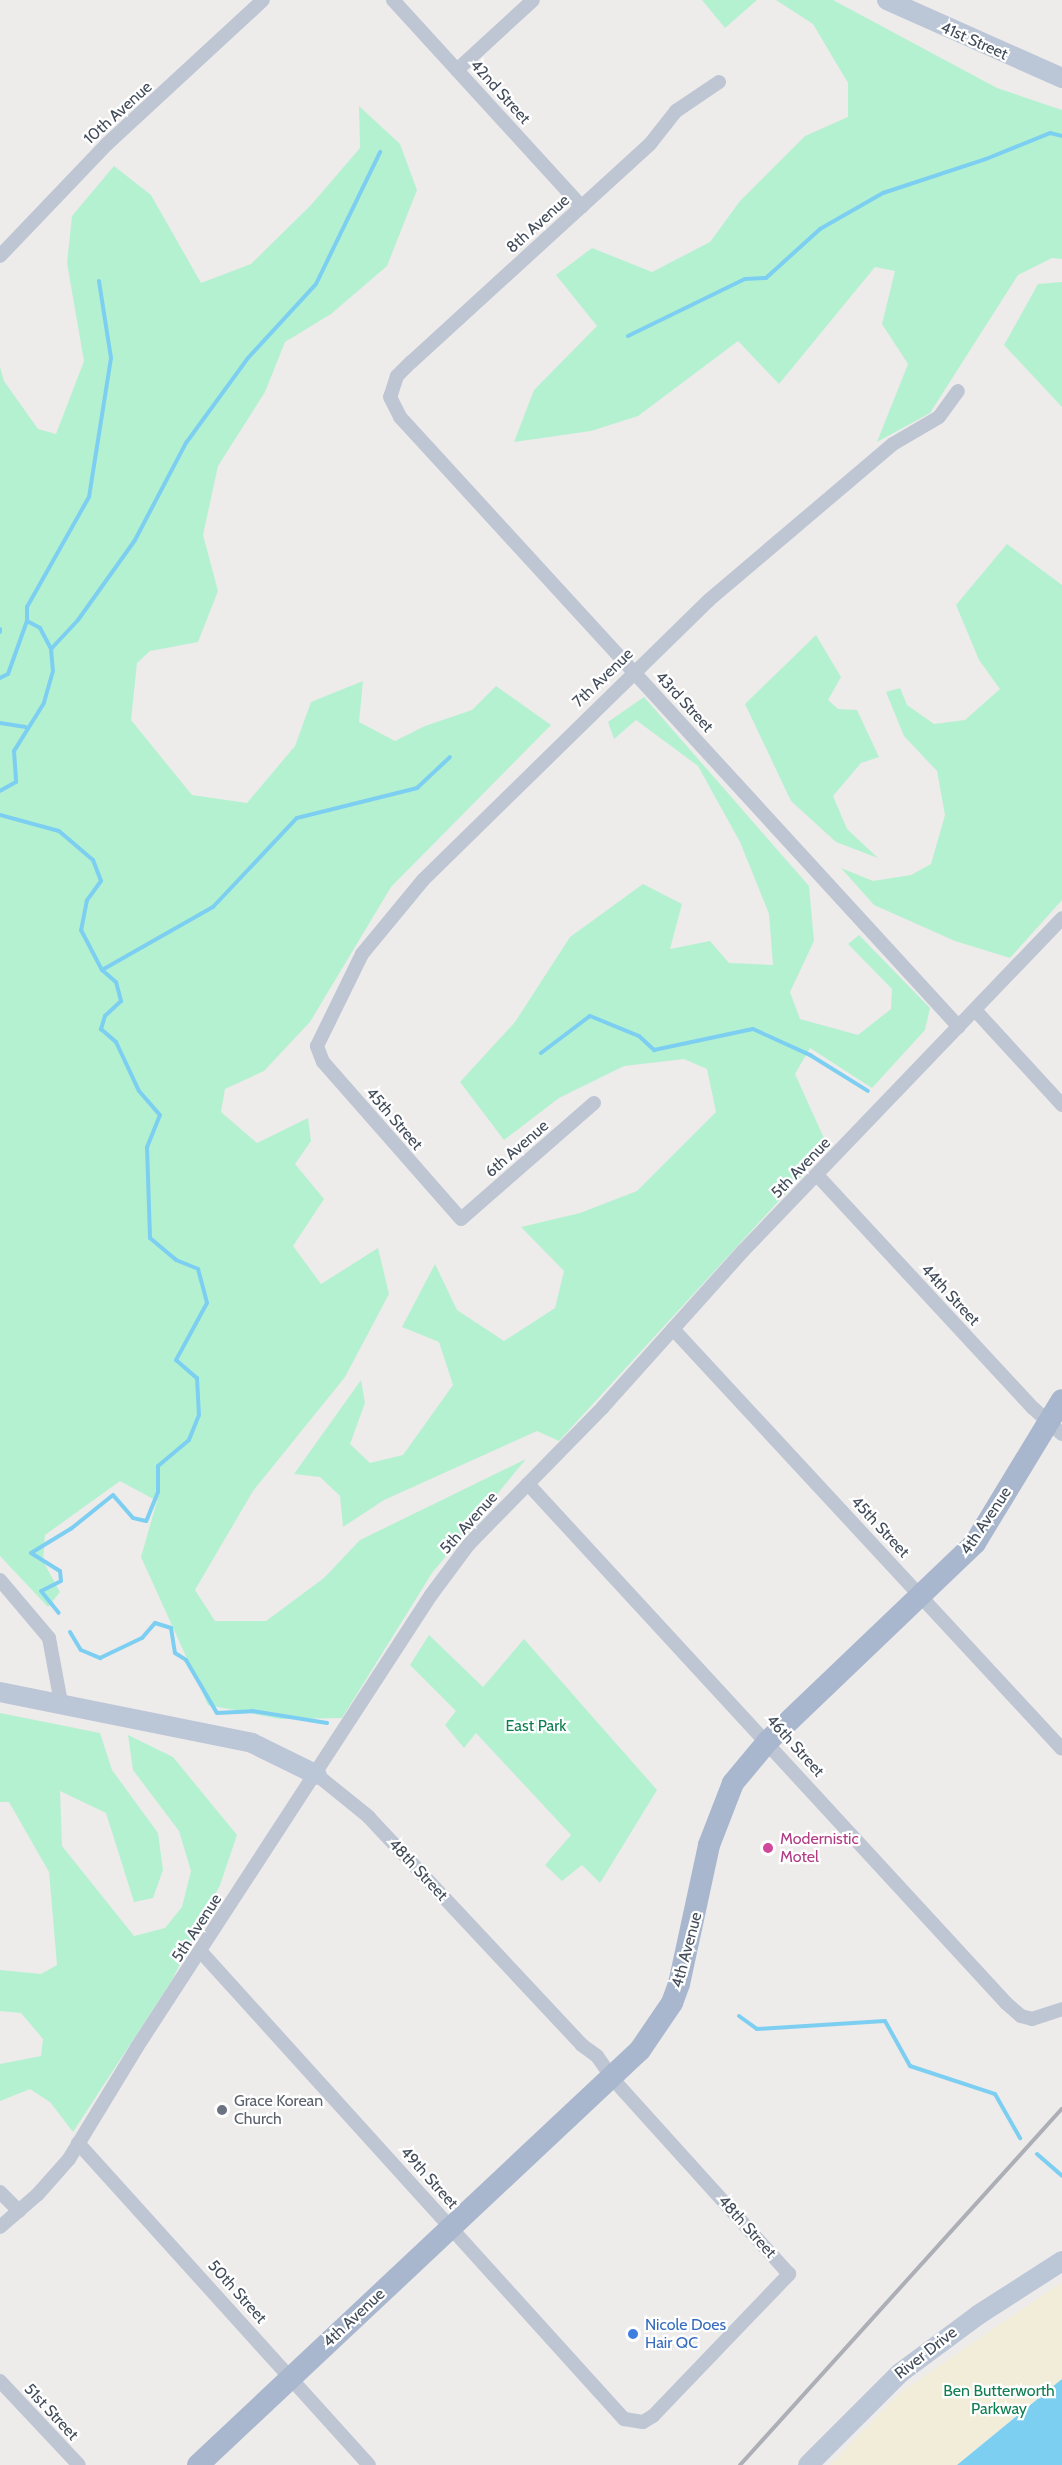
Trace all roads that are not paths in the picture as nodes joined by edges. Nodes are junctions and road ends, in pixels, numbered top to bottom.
1 (263, 0) edge
2 (393, 0) edge
3 (533, 0) edge
4 (887, 0) edge
5 (457, 70) junction
6 (1062, 78) edge
7 (719, 82) dead end
8 (582, 207) junction
9 (0, 256) edge
10 (958, 391) dead end
11 (390, 397) joint
12 (632, 671) junction
13 (1062, 918) edge
14 (975, 1010) junction
15 (959, 1027) junction
16 (320, 1035) joint
17 (594, 1103) dead end
18 (1062, 1105) edge
19 (817, 1175) junction
20 (461, 1219) joint
21 (673, 1329) junction
22 (1062, 1400) edge
23 (1055, 1427) edge
24 (528, 1484) junction
25 (0, 1580) edge
26 (922, 1596) junction
27 (0, 1692) edge
28 (61, 1703) junction
29 (768, 1741) junction
30 (1062, 1749) edge
31 (317, 1775) junction
32 (202, 1953) junction
33 (1062, 2009) edge
34 (613, 2079) junction
35 (78, 2143) junction
36 (0, 2192) edge
37 (18, 2211) junction
38 (0, 2227) edge
39 (452, 2229) junction
40 (1062, 2261) edge
41 (292, 2377) junction
42 (0, 2381) edge
43 (633, 2422) joint
44 (79, 2465) edge
45 (198, 2465) edge
46 (369, 2465) edge
47 (808, 2465) edge

1 - 9 street, 10th Avenue
2 - 5 street, 42nd Street
3 - 5 street
4 - 6 street, 41st Street
5 - 8 street, 42nd Street
7 - 8 street, 8th Avenue
8 - 11 street, 8th Avenue
10 - 12 street, 7th Avenue
11 - 12 street, 43rd Street
12 - 15 street, 43rd Street
12 - 16 street, 7th Avenue
13 - 14 street, 5th Avenue
14 - 15 street, 5th Avenue
14 - 18 street
15 - 19 street, 5th Avenue
16 - 20 street, 45th Street
17 - 20 street, 6th Avenue
19 - 21 street, 5th Avenue
19 - 23 street, 44th Street
21 - 24 street, 5th Avenue
21 - 26 street, 45th Street
22 - 23 main road, 4th Avenue
23 - 26 main road, 4th Avenue
24 - 29 street, 46th Street
24 - 31 street, 5th Avenue
25 - 28 street
26 - 29 main road, 4th Avenue
26 - 30 street, 45th Street
27 - 28 street, 48th Street
28 - 31 street, 48th Street
29 - 33 street, 46th Street
29 - 34 main road, 4th Avenue
31 - 32 street, 5th Avenue
31 - 34 street, 48th Street
32 - 35 street, 5th Avenue
32 - 39 street, 49th Street
34 - 39 main road, 4th Avenue
34 - 43 street, 48th Street
35 - 37 street, 5th Avenue
35 - 41 street, 50th Street
36 - 37 street
37 - 38 street, 5th Avenue
39 - 41 main road, 4th Avenue
39 - 43 street, 49th Street
40 - 47 street, River Drive
41 - 45 main road, 4th Avenue
41 - 46 street, 50th Street
42 - 44 street, 51st Street

